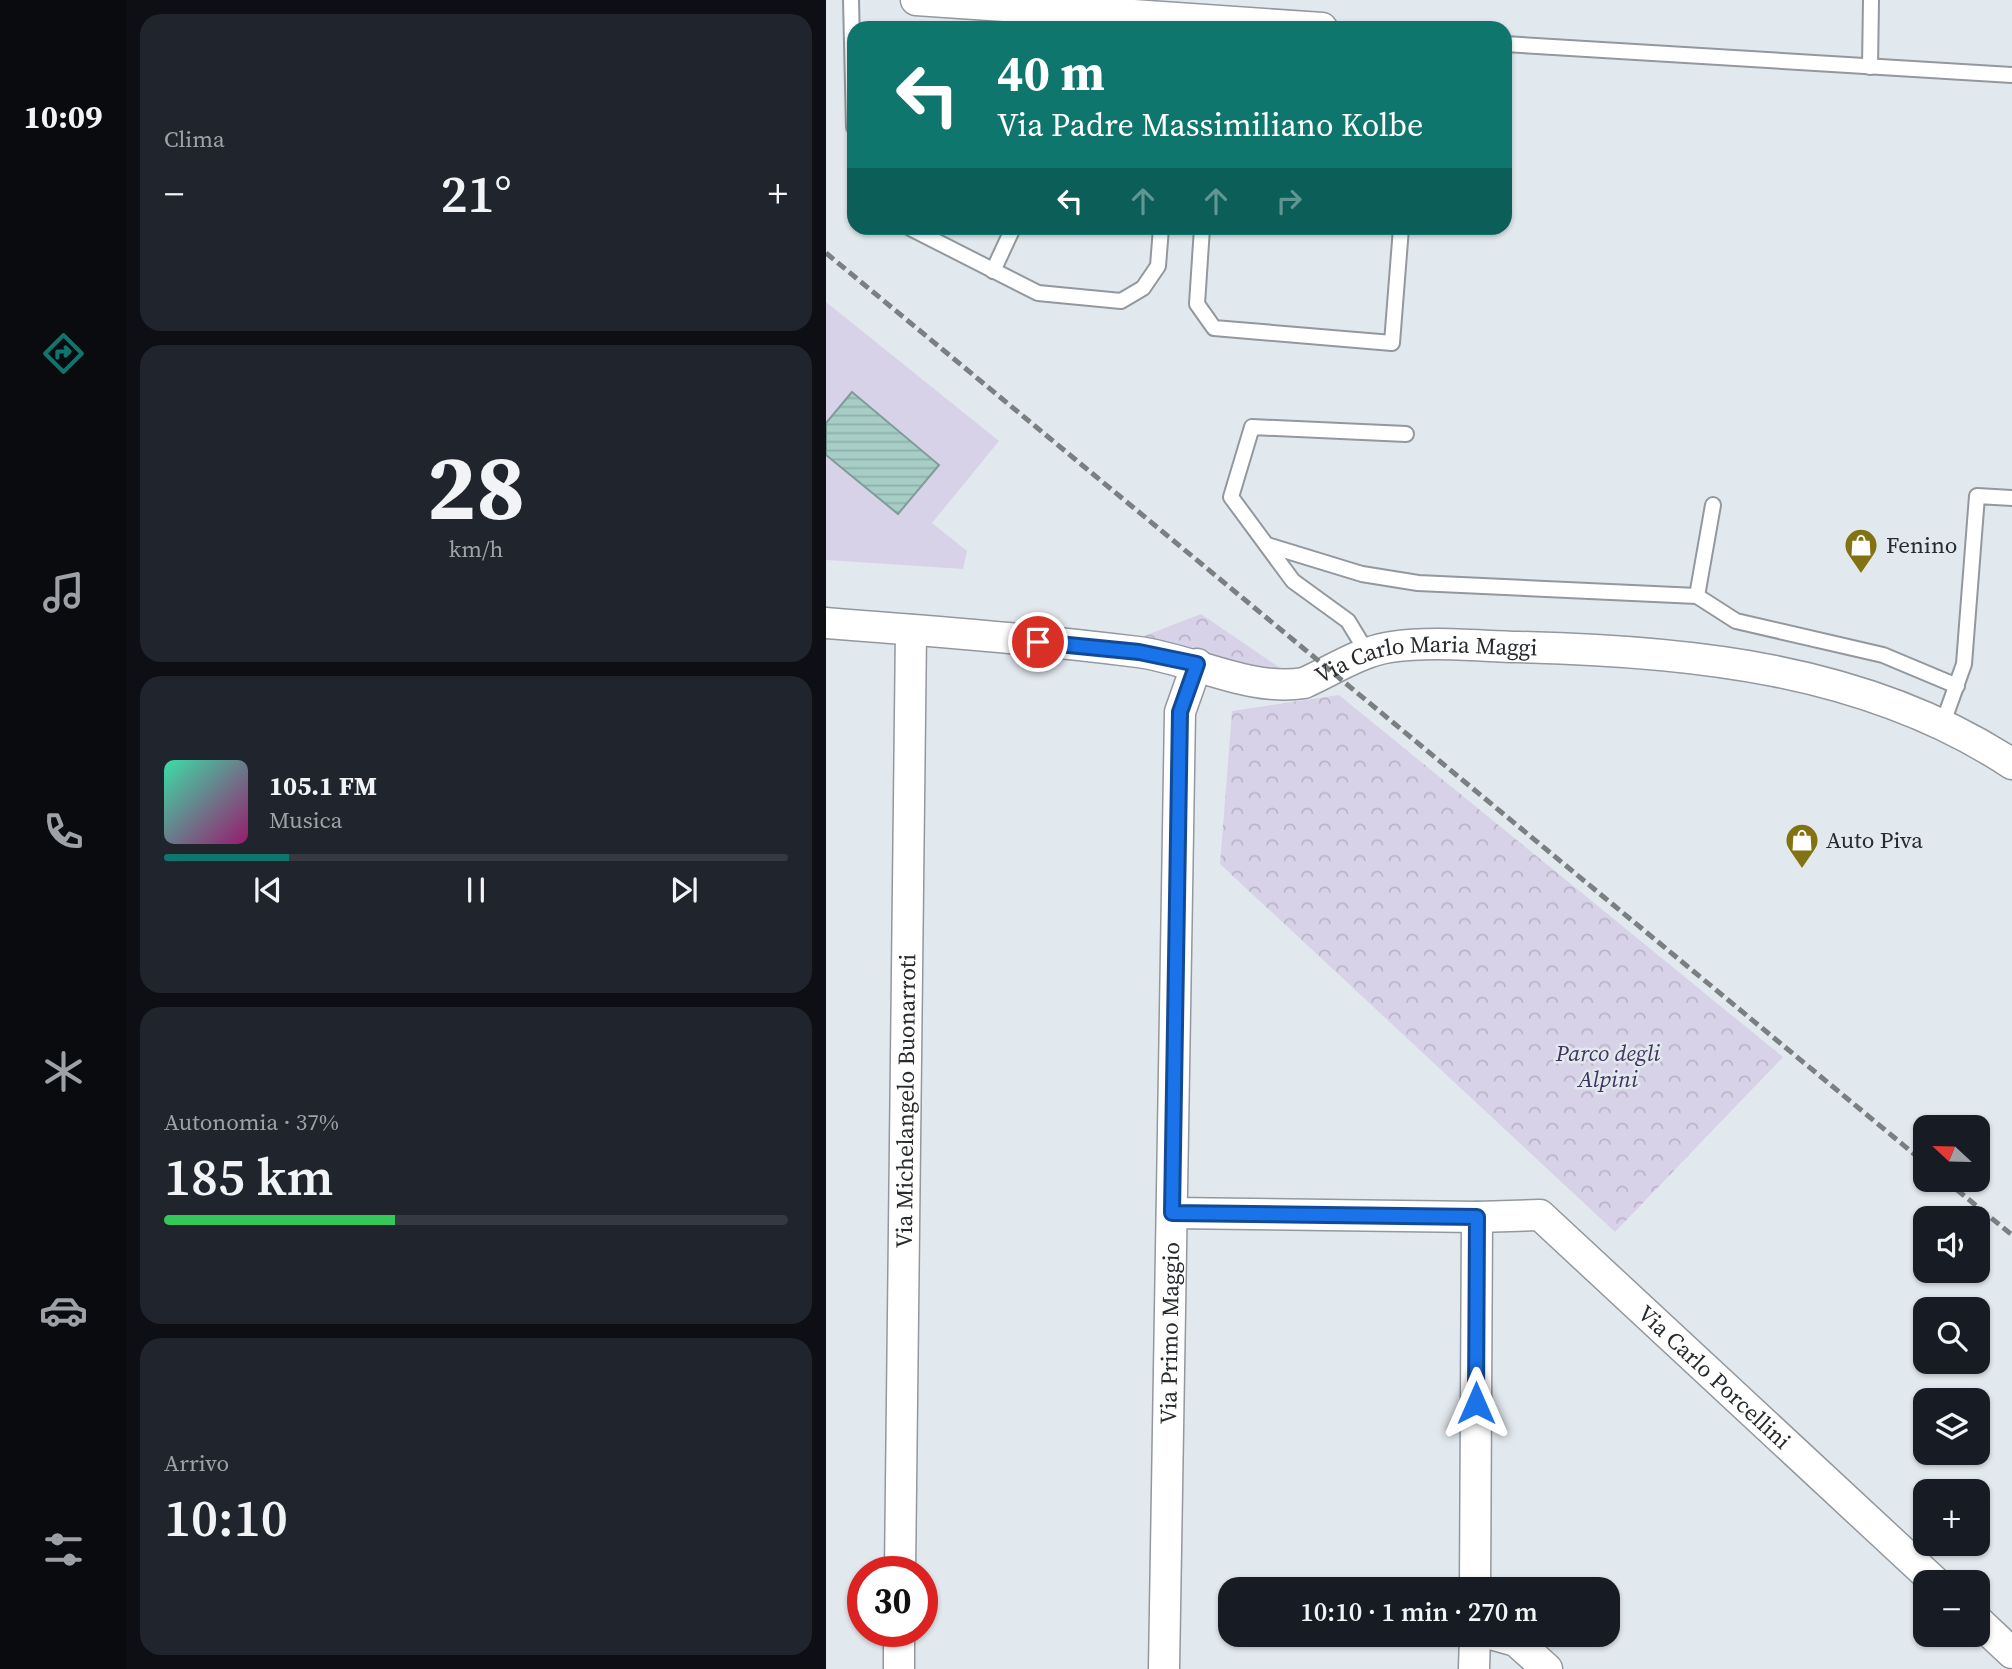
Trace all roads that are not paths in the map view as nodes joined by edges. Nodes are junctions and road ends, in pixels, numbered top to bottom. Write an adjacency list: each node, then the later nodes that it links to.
1 (851, 0): 5 (lane)
2 (916, 0): 4 (street)
3 (1871, 0): 8 (lane)
4 (1251, 17): 6 (street)
5 (852, 21)
6 (1277, 21)
7 (1512, 44): 8 (lane)
8 (1870, 67): 9 (lane)
9 (2012, 75)
10 (924, 235): 15 (lane)
11 (1010, 235): 15 (lane)
12 (1160, 235): 15 (lane)
13 (1202, 235): 14 (lane)
14 (1400, 235)
15 (993, 271)
16 (1406, 434): 19 (lane)
17 (2012, 498): 25 (lane)
18 (1713, 505): 20 (lane)
19 (1267, 545): 20 (lane); 23 (lane)
20 (1698, 596): 25 (lane)
21 (826, 623): 22 (street, Via Carlo Maria Maggi)
22 (912, 630): 24 (street, Via Carlo Maria Maggi); 30 (street, Via Michelangelo Buonarroti)
23 (1368, 654): 24 (street, Via Carlo Maria Maggi); 26 (street, Via Carlo Maria Maggi)
24 (1197, 664): 28 (street, Via Primo Maggio)
25 (1957, 686): 26 (lane)
26 (1943, 723): 27 (street, Via Carlo Maria Maggi)
27 (2012, 764)
28 (1172, 1213): 29 (street, Via Carlo Porcellini); 39 (street, Via Primo Maggio)
29 (1477, 1217): 31 (street, Via Carlo Porcellini); 32 (street)
30 (900, 1556)
31 (1922, 1570)
32 (1475, 1577)
33 (1990, 1632): 37 (street)
34 (899, 1647): 38 (street)
35 (1475, 1647): 40 (street)
36 (1522, 1647): 41 (street)
37 (2012, 1653)
38 (898, 1669)
39 (1164, 1669)
40 (1474, 1669)
41 (1547, 1669)

